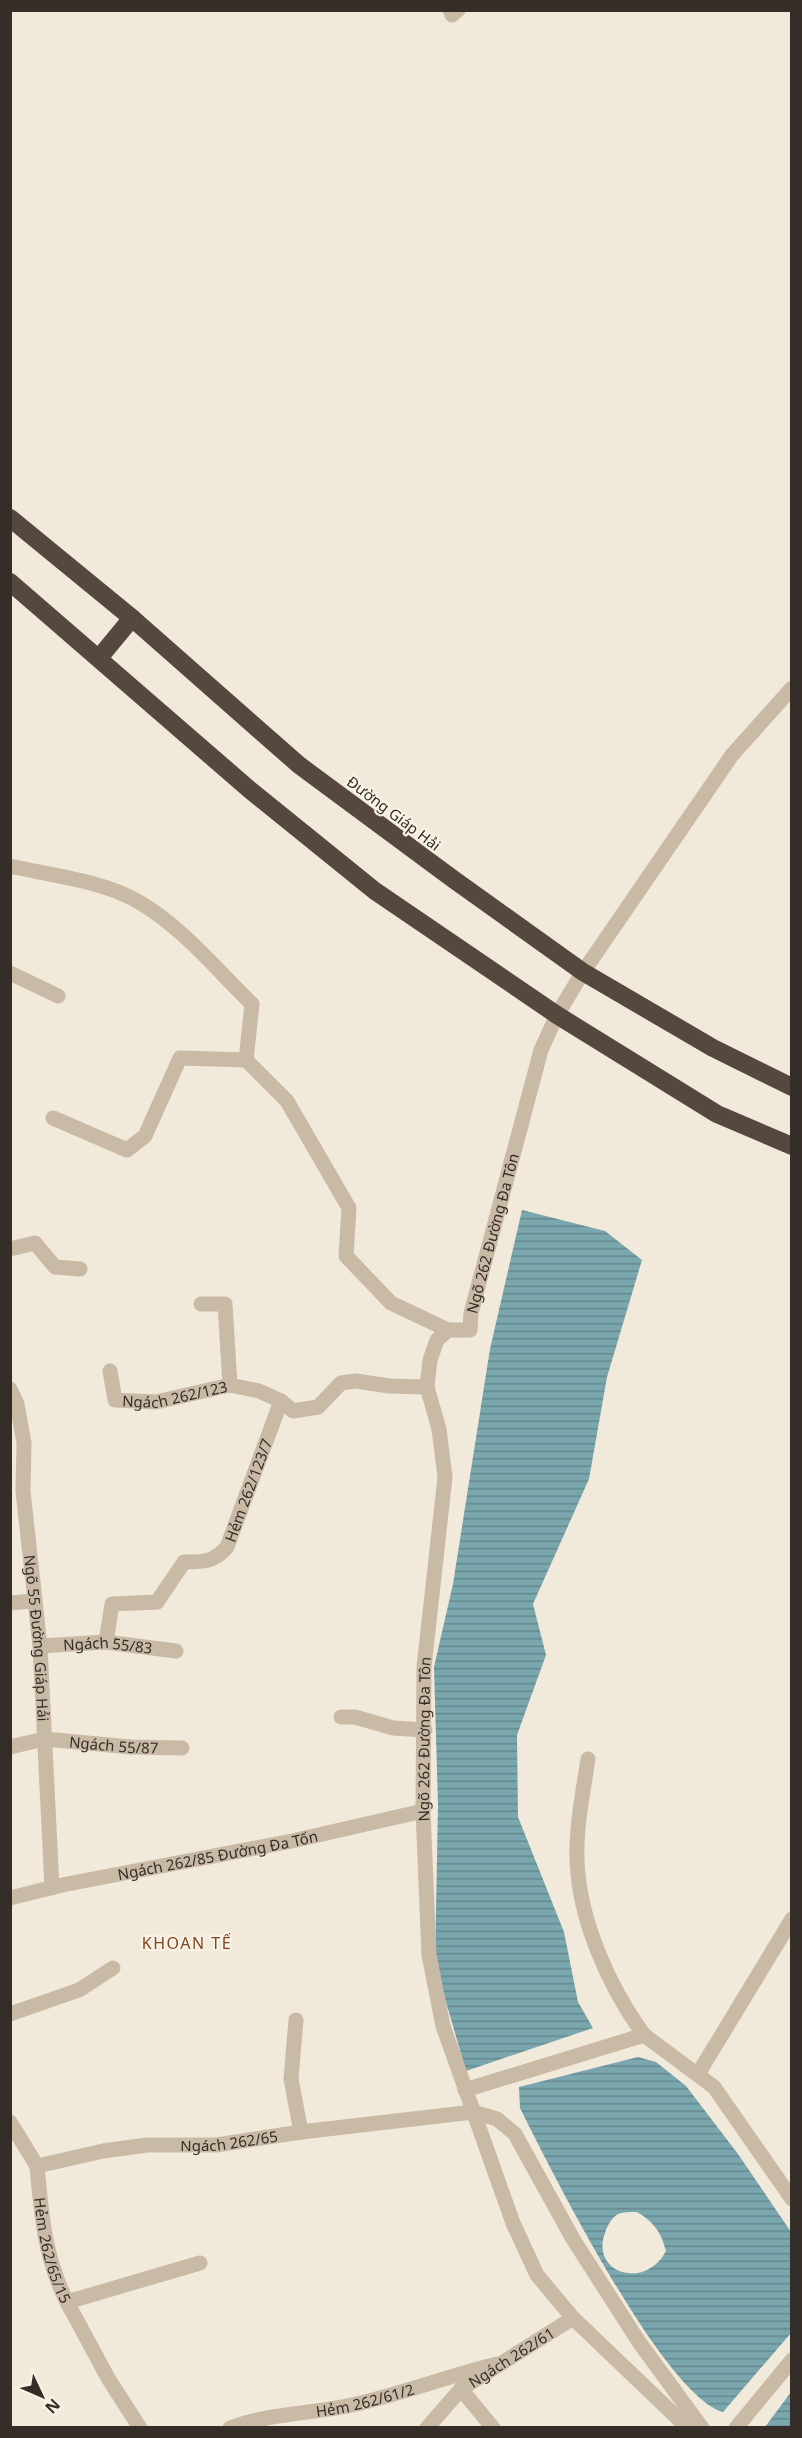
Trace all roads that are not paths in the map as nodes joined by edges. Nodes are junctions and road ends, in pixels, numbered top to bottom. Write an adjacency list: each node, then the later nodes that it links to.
1 (450, 10): 2 (street)
2 (459, 10)
3 (10, 518): 5 (highway, Đường Giáp Hải)
4 (10, 582): 6 (highway)
5 (132, 618): 6 (highway); 9 (highway, Đường Giáp Hải)
6 (99, 658): 12 (highway)
7 (792, 688): 9 (street)
8 (10, 866): 13 (street)
9 (583, 972): 12 (street); 14 (highway, Đường Giáp Hải)
10 (10, 973): 11 (street)
11 (58, 996)
12 (556, 1015): 16 (highway); 20 (street, Ngõ 262 Đường Đa Tôn)
13 (246, 1060): 15 (street); 20 (street)
14 (792, 1087)
15 (53, 1118)
16 (792, 1146)
17 (10, 1249): 18 (street)
18 (80, 1269)
19 (201, 1304): 22 (street)
20 (448, 1330): 23 (street, Ngõ 262 Đường Đa Tôn)
21 (110, 1371): 22 (street, Ngách 262/123)
22 (230, 1385): 25 (street, Ngách 262/123)
23 (427, 1387): 25 (street, Ngách 262/123); 33 (street, Ngõ 262 Đường Đa Tôn)
24 (10, 1389): 26 (street, Ngõ 55 Đường Giáp Hải)
25 (281, 1401): 29 (street, Hẻm 262/123/7)
26 (17, 1444): 27 (street, Ngõ 55 Đường Giáp Hải)
27 (34, 1601): 28 (street); 30 (street, Ngõ 55 Đường Giáp Hải)
28 (10, 1604)
29 (105, 1641): 30 (street, Ngách 55/83); 31 (street, Ngách 55/83)
30 (40, 1646): 34 (street, Ngõ 55 Đường Giáp Hải)
31 (176, 1651)
32 (341, 1717): 33 (street)
33 (425, 1730): 38 (street, Ngõ 262 Đường Đa Tôn)
34 (44, 1739): 35 (street, Ngách 55/87); 36 (street, Ngách 55/87); 39 (street, Ngõ 55 Đường Giáp Hải)
35 (10, 1747)
36 (182, 1748)
37 (588, 1758): 45 (street)
38 (423, 1811): 39 (street, Ngách 262/85 Đường Đa Tốn); 47 (street, Ngõ 262 Đường Đa Tôn)
39 (52, 1888): 40 (street, Ngách 262/85 Đường Đa Tốn)
40 (10, 1898)
41 (792, 1919): 46 (street)
42 (113, 1968): 43 (street)
43 (10, 2014)
44 (296, 2020): 50 (street)
45 (644, 2035): 46 (street); 47 (street)
46 (698, 2074): 52 (street)
47 (465, 2090): 48 (street, Ngõ 262 Đường Đa Tôn)
48 (473, 2112): 50 (street, Ngách 262/65); 55 (street, Ngõ 262 Đường Đa Tôn); 64 (street)
49 (10, 2122): 51 (street)
50 (301, 2132): 51 (street, Ngách 262/65)
51 (37, 2166): 54 (street, Hẻm 262/65/15)
52 (792, 2199)
53 (200, 2263): 54 (street, Hẻm 262/65/15)
54 (67, 2302): 59 (street)
55 (573, 2318): 57 (street, Ngách 262/61); 63 (street, Ngõ 262 Đường Đa Tôn)
56 (792, 2360): 65 (street)
57 (497, 2364): 58 (street, Ngách 262/61); 60 (street, Hẻm 262/61/2)
58 (461, 2389): 61 (street); 62 (street, Ngách 262/61)
59 (140, 2427)
60 (230, 2427)
61 (427, 2427)
62 (493, 2427)
63 (688, 2427)
64 (702, 2427)
65 (736, 2427)

